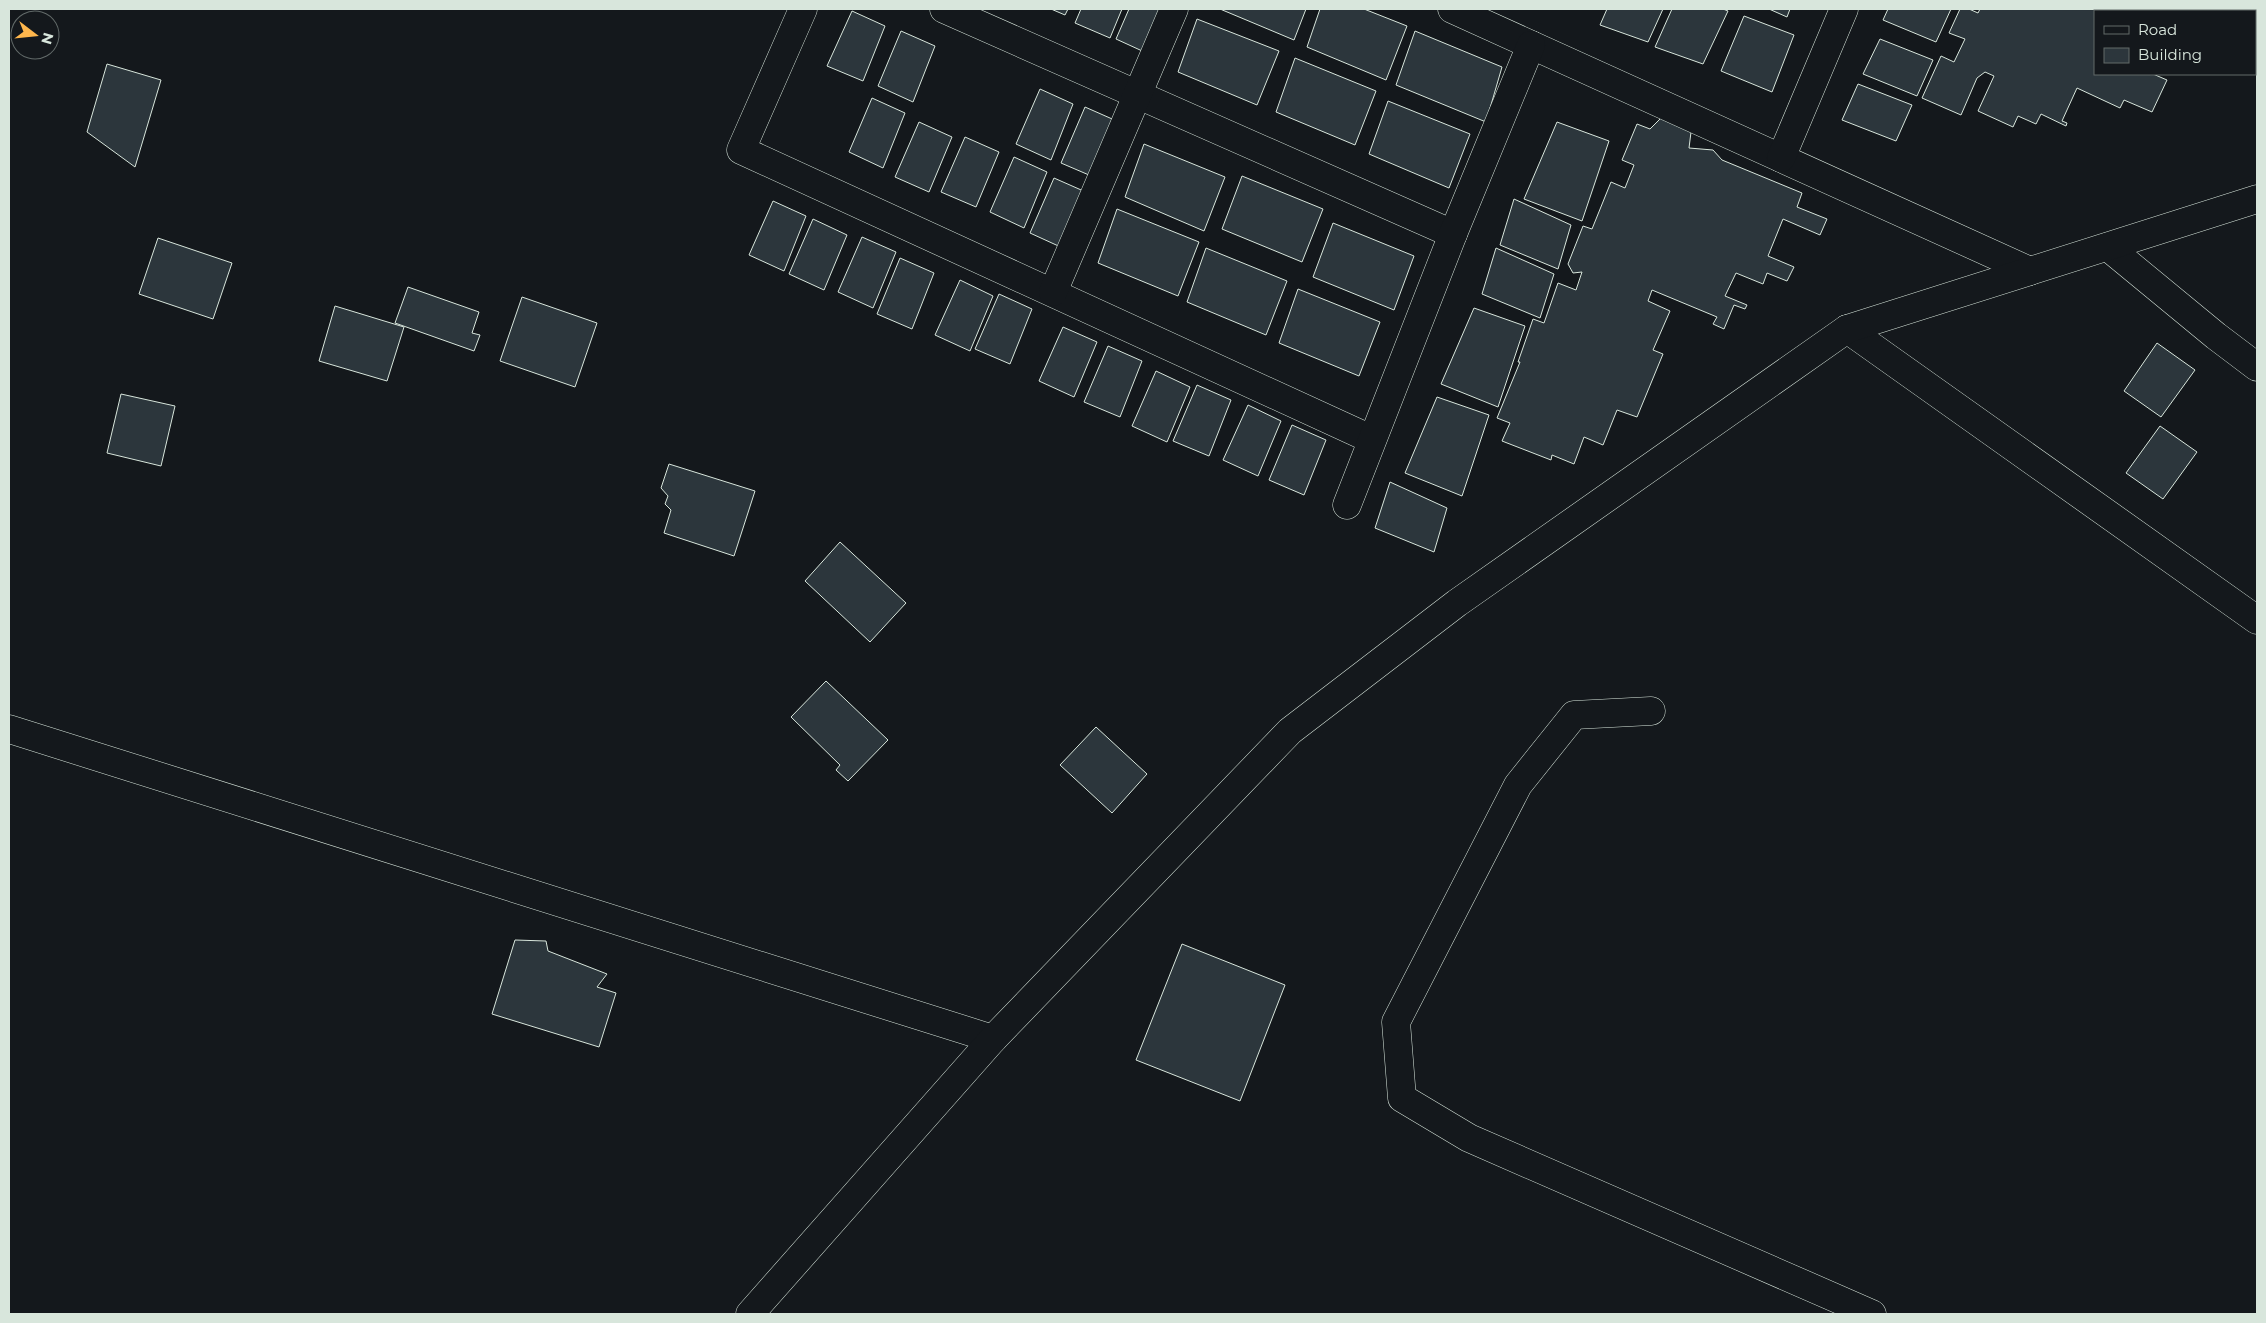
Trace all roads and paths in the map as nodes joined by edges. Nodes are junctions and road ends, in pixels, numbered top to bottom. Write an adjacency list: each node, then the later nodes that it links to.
1 (804, 9): 13 (street)
2 (944, 9): 7 (street)
3 (1174, 9): 7 (street)
4 (1452, 9): 6 (street)
5 (1844, 9): 8 (street)
6 (1531, 45): 8 (street); 10 (street)
7 (1138, 94): 10 (street); 13 (street)
8 (1781, 158): 12 (street)
9 (2257, 199): 11 (street)
10 (1453, 234): 16 (street)
11 (2108, 247): 12 (street); 15 (street)
12 (2030, 271): 14 (street)
13 (1053, 292): 16 (street)
14 (1847, 329): 18 (street); 21 (street)
15 (2257, 367)
16 (1371, 439): 17 (street)
17 (1347, 504)
18 (2257, 620)
19 (1651, 711): 23 (street)
20 (9, 729): 21 (street)
21 (993, 1039): 22 (street)
22 (750, 1314)
23 (1872, 1314)

